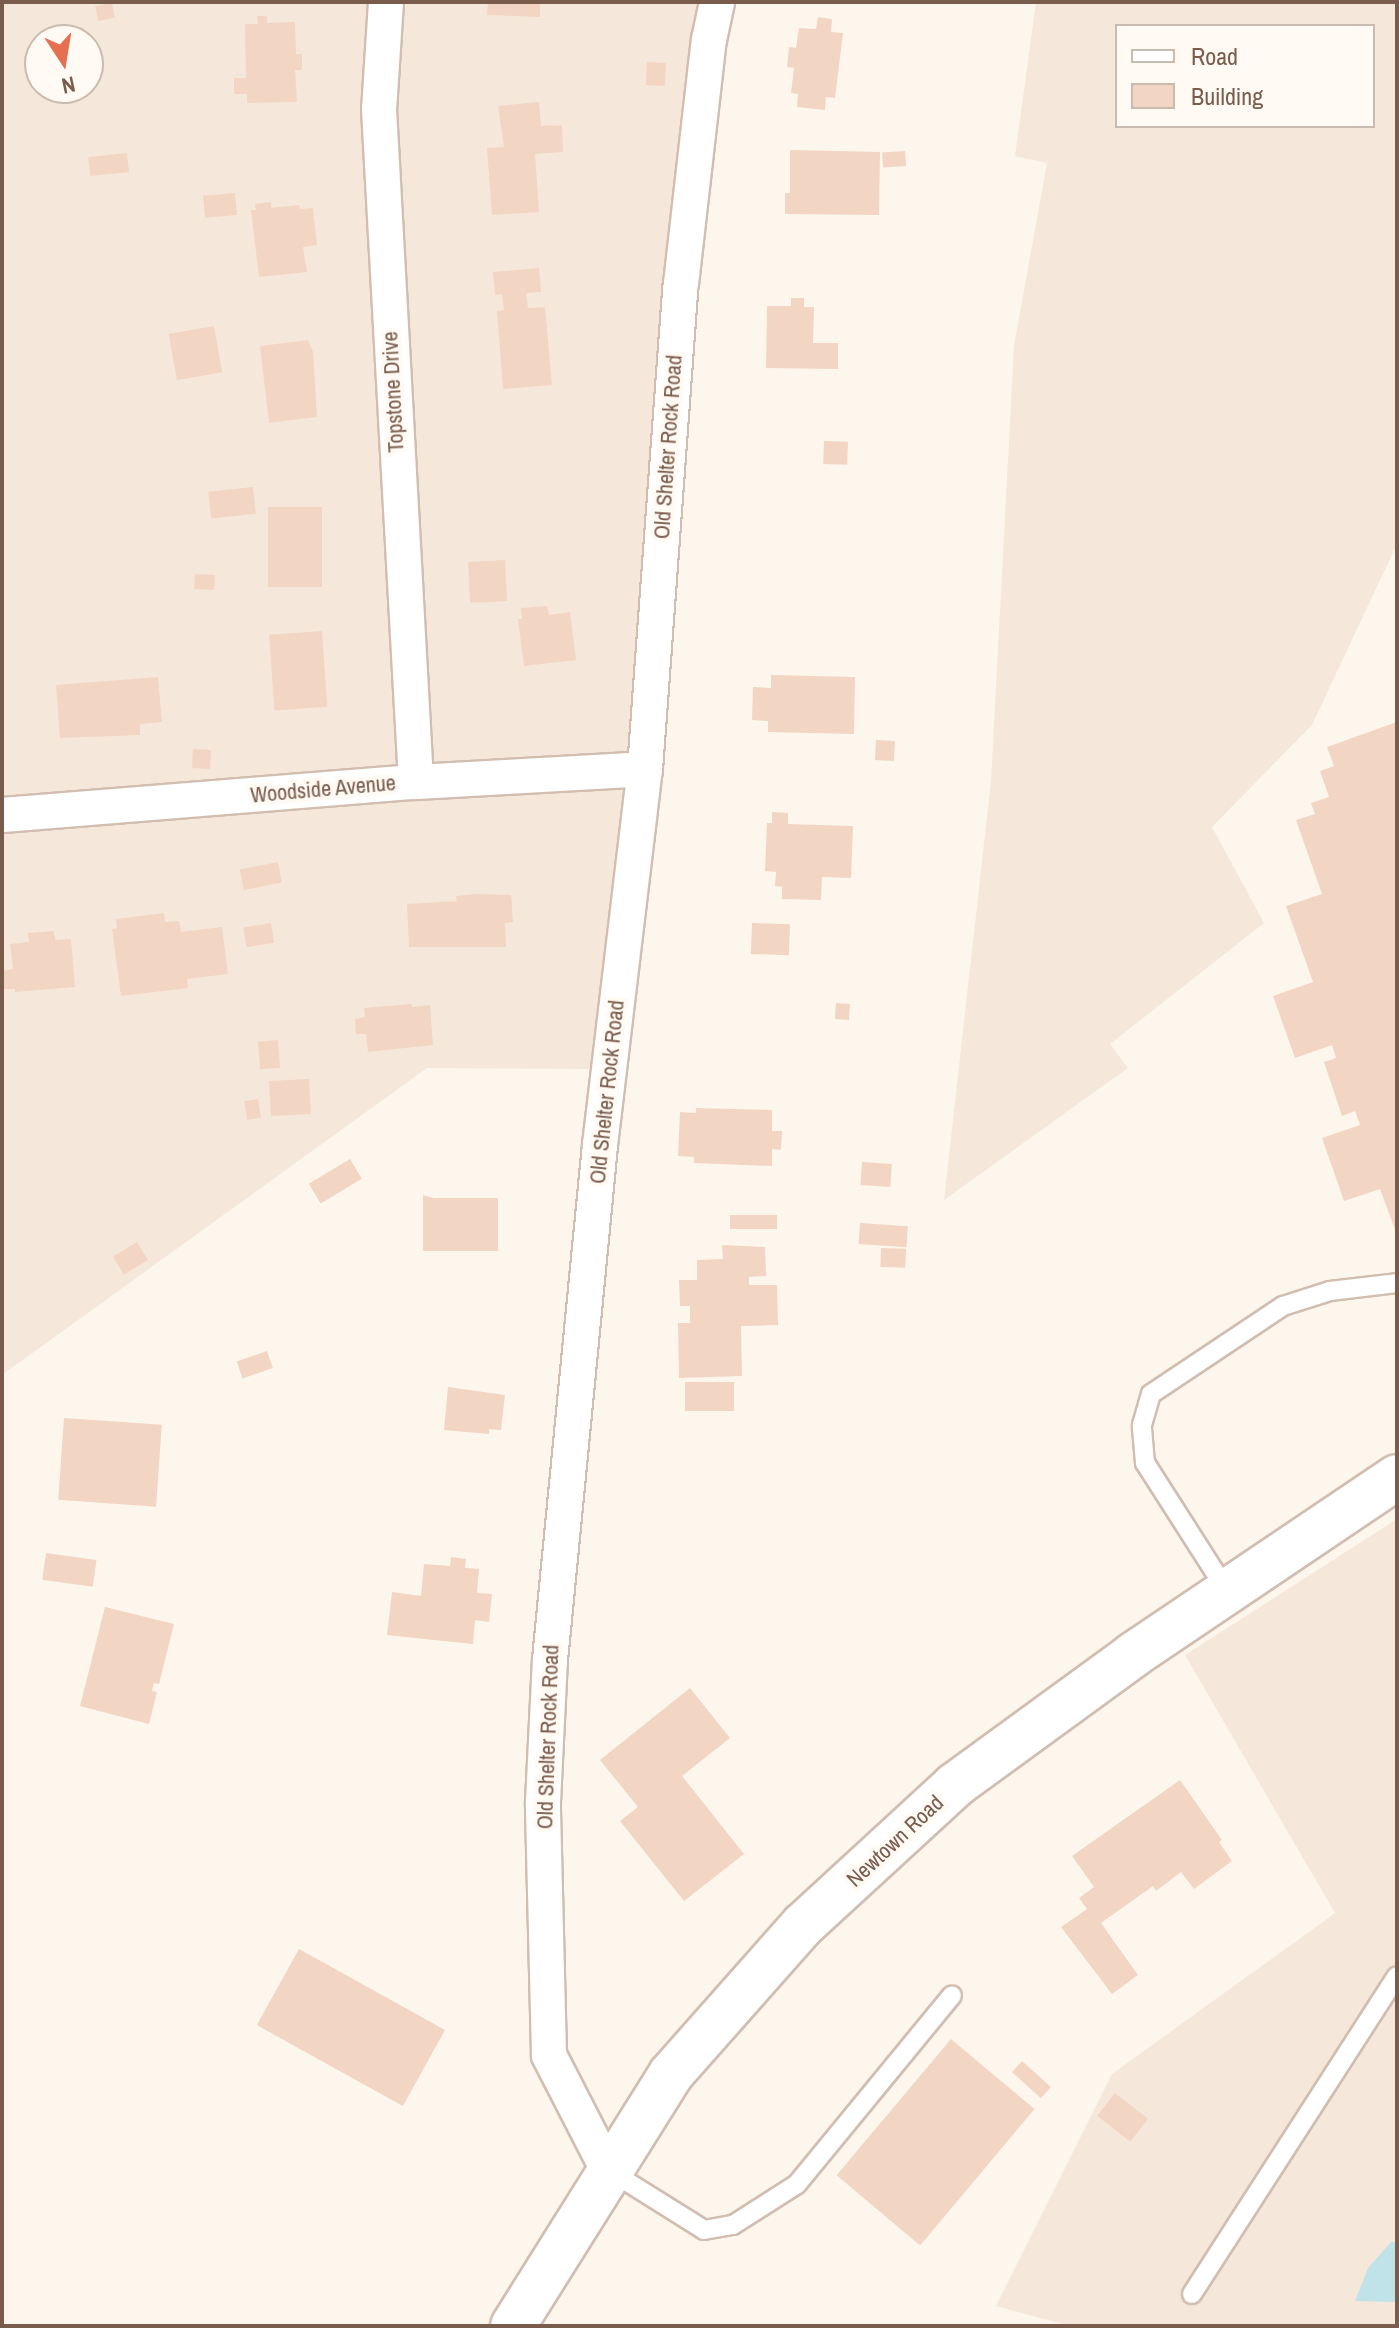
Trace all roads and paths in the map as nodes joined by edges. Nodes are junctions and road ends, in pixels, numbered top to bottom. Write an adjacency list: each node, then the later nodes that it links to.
1 (386, 2): 4 (street, Topstone Drive)
2 (717, 2): 3 (street, Old Shelter Rock Road)
3 (645, 769): 4 (street, Woodside Avenue); 11 (street, Old Shelter Rock Road)
4 (416, 782): 5 (street, Woodside Avenue)
5 (2, 815)
6 (1397, 1283): 8 (lane)
7 (1397, 1477): 8 (main road, Newtown Road)
8 (1227, 1591): 11 (main road, Newtown Road)
9 (1397, 1976): 12 (lane)
10 (952, 1995): 11 (lane)
11 (608, 2170): 13 (main road, Newtown Road)
12 (1192, 2294)
13 (513, 2326)

